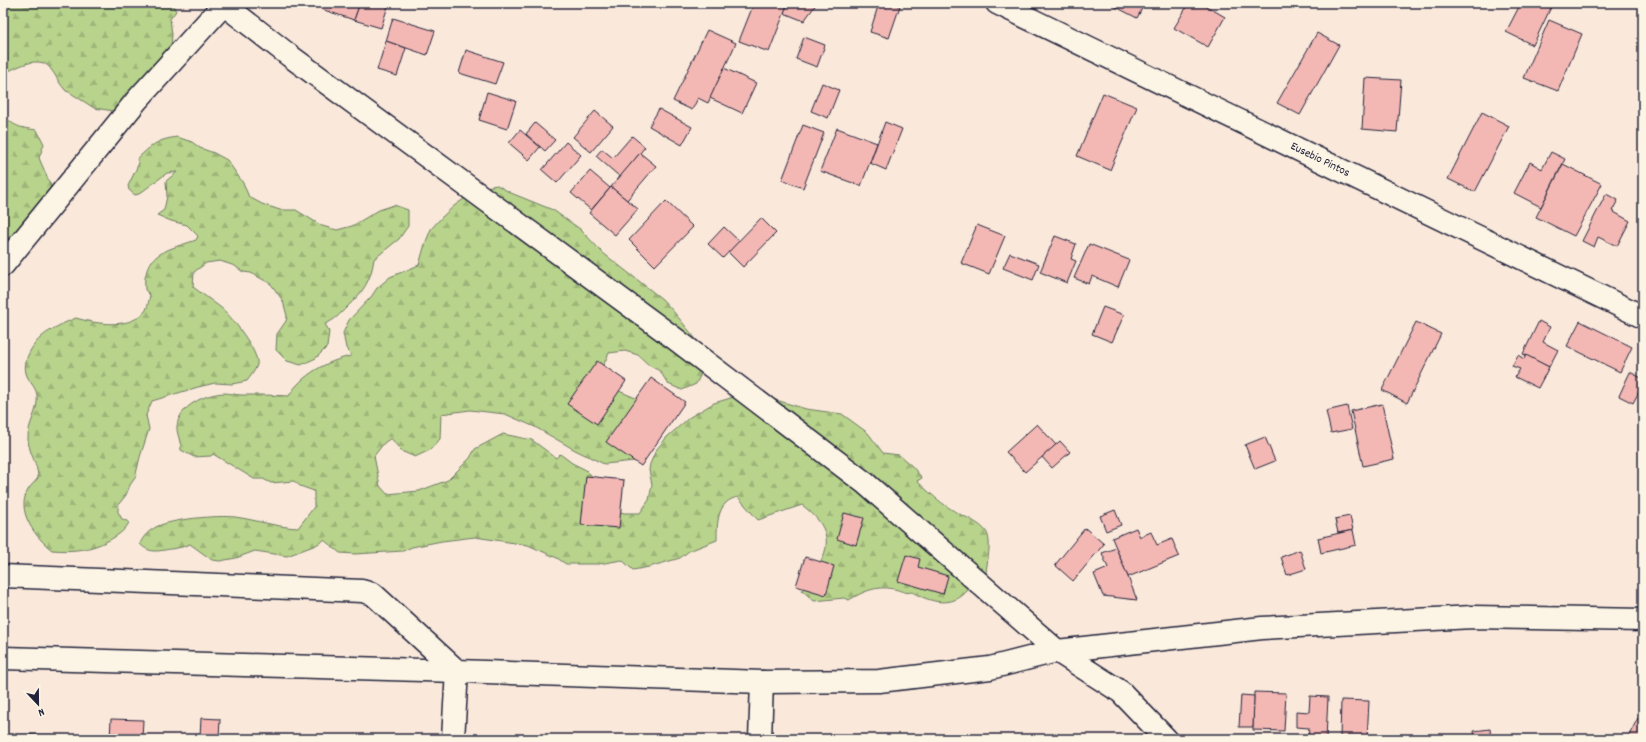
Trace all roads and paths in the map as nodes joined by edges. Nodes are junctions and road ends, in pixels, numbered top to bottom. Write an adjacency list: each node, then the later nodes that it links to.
1 (997, 3): 4 (street, Eusebio Pintos)
2 (223, 4): 3 (street); 7 (street)
3 (3, 266)
4 (1643, 316)
5 (3, 576): 9 (street)
6 (1643, 620): 7 (street)
7 (1057, 651): 10 (street); 13 (street)
8 (3, 658): 9 (street)
9 (457, 671): 10 (street); 11 (street)
10 (762, 682): 12 (street)
11 (453, 739)
12 (760, 739)
13 (1166, 739)

